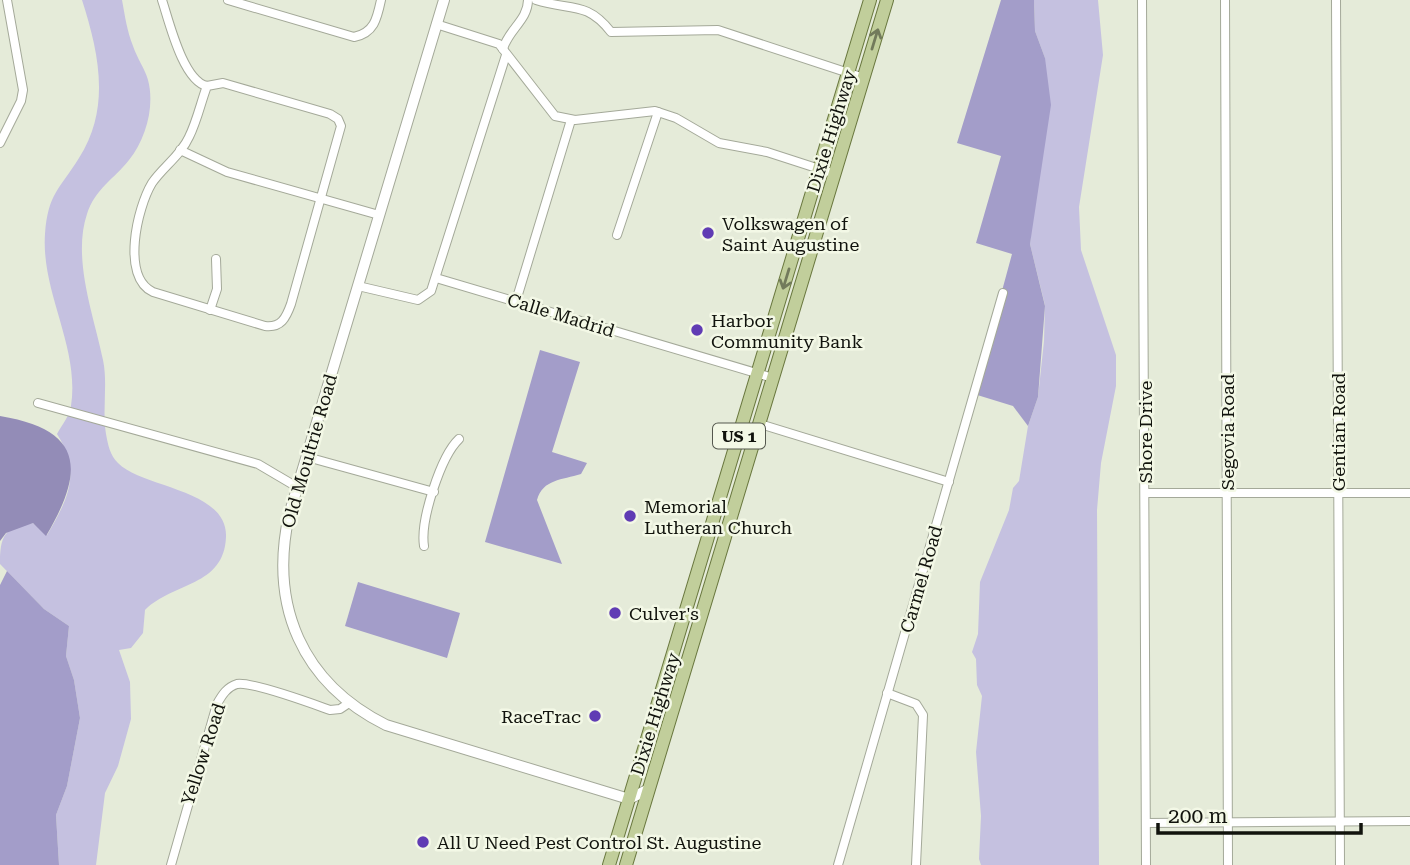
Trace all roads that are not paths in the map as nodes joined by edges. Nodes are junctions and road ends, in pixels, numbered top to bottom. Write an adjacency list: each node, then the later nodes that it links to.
1 (7, 0): 20 (street)
2 (162, 0): 17 (street)
3 (228, 0): 4 (street)
4 (382, 0)
5 (444, 0): 13 (main road, Old Moultrie Road)
6 (528, 0): 14 (street)
7 (536, 0): 15 (street)
8 (870, 0): 15 (main road, Dixie Highway / US 1)
9 (887, 0): 16 (main road, US 1, one-way to 9)
10 (1142, 0): 42 (street, Shore Drive)
11 (1225, 0): 43 (street, Segovia Road)
12 (1336, 0): 44 (street, Gentian Road)
13 (436, 24): 14 (street); 25 (main road, Old Moultrie Road)
14 (505, 52): 19 (street); 28 (street)
15 (848, 73): 16 (street); 22 (main road, Dixie Highway / US 1)
16 (863, 78): 23 (main road, US 1)
17 (207, 86): 21 (street); 24 (street)
18 (658, 112): 19 (street); 22 (street); 26 (street)
19 (571, 120): 31 (street)
20 (0, 142)
21 (180, 150): 24 (street); 32 (street)
22 (819, 169): 23 (street); 33 (main road, Dixie Highway / US 1, one-way to 33)
23 (835, 174): 34 (main road, US 1)
24 (321, 200): 25 (street); 32 (street)
25 (379, 215): 29 (main road, Old Moultrie Road)
26 (617, 235)
27 (216, 259): 32 (street)
28 (436, 278): 29 (street); 31 (street, Calle Madrid)
29 (358, 286): 38 (main road, Old Moultrie Road)
30 (1003, 293): 39 (street, Carmel Road)
31 (516, 301): 33 (street, Calle Madrid)
32 (210, 310)
33 (758, 374): 34 (street, Calle Madrid); 48 (main road, Dixie Highway / US 1)
34 (774, 378): 36 (main road, US 1)
35 (38, 403): 40 (street)
36 (760, 424): 39 (street); 47 (main road, US 1)
37 (459, 439): 41 (street)
38 (307, 457): 40 (main road, Old Moultrie Road); 41 (street)
39 (949, 482): 49 (street, Carmel Road)
40 (297, 487): 50 (main road, Old Moultrie Road)
41 (435, 492): 46 (street)
42 (1145, 493): 43 (street); 56 (street, Shore Drive)
43 (1227, 493): 44 (street); 55 (street, Segovia Road)
44 (1338, 493): 45 (street); 53 (street, Gentian Road)
45 (1410, 493)
46 (424, 545)
47 (713, 577): 48 (street); 51 (main road, US 1)
48 (694, 584): 52 (main road, Dixie Highway / US 1)
49 (887, 693): 60 (street, Carmel Road); 61 (street)
50 (349, 703): 52 (main road, Old Moultrie Road); 57 (street, Yellow Road)
51 (649, 789): 52 (main road); 59 (main road, US 1)
52 (629, 799): 58 (main road, Dixie Highway / US 1)
53 (1339, 821): 54 (street); 55 (street); 64 (street, Gentian Road)
54 (1410, 821)
55 (1228, 822): 56 (street); 63 (street, Segovia Road)
56 (1146, 823): 62 (street, Shore Drive)
57 (171, 865)
58 (609, 865)
59 (626, 865)
60 (838, 865)
61 (916, 865)
62 (1146, 865)
63 (1228, 865)
64 (1340, 865)

